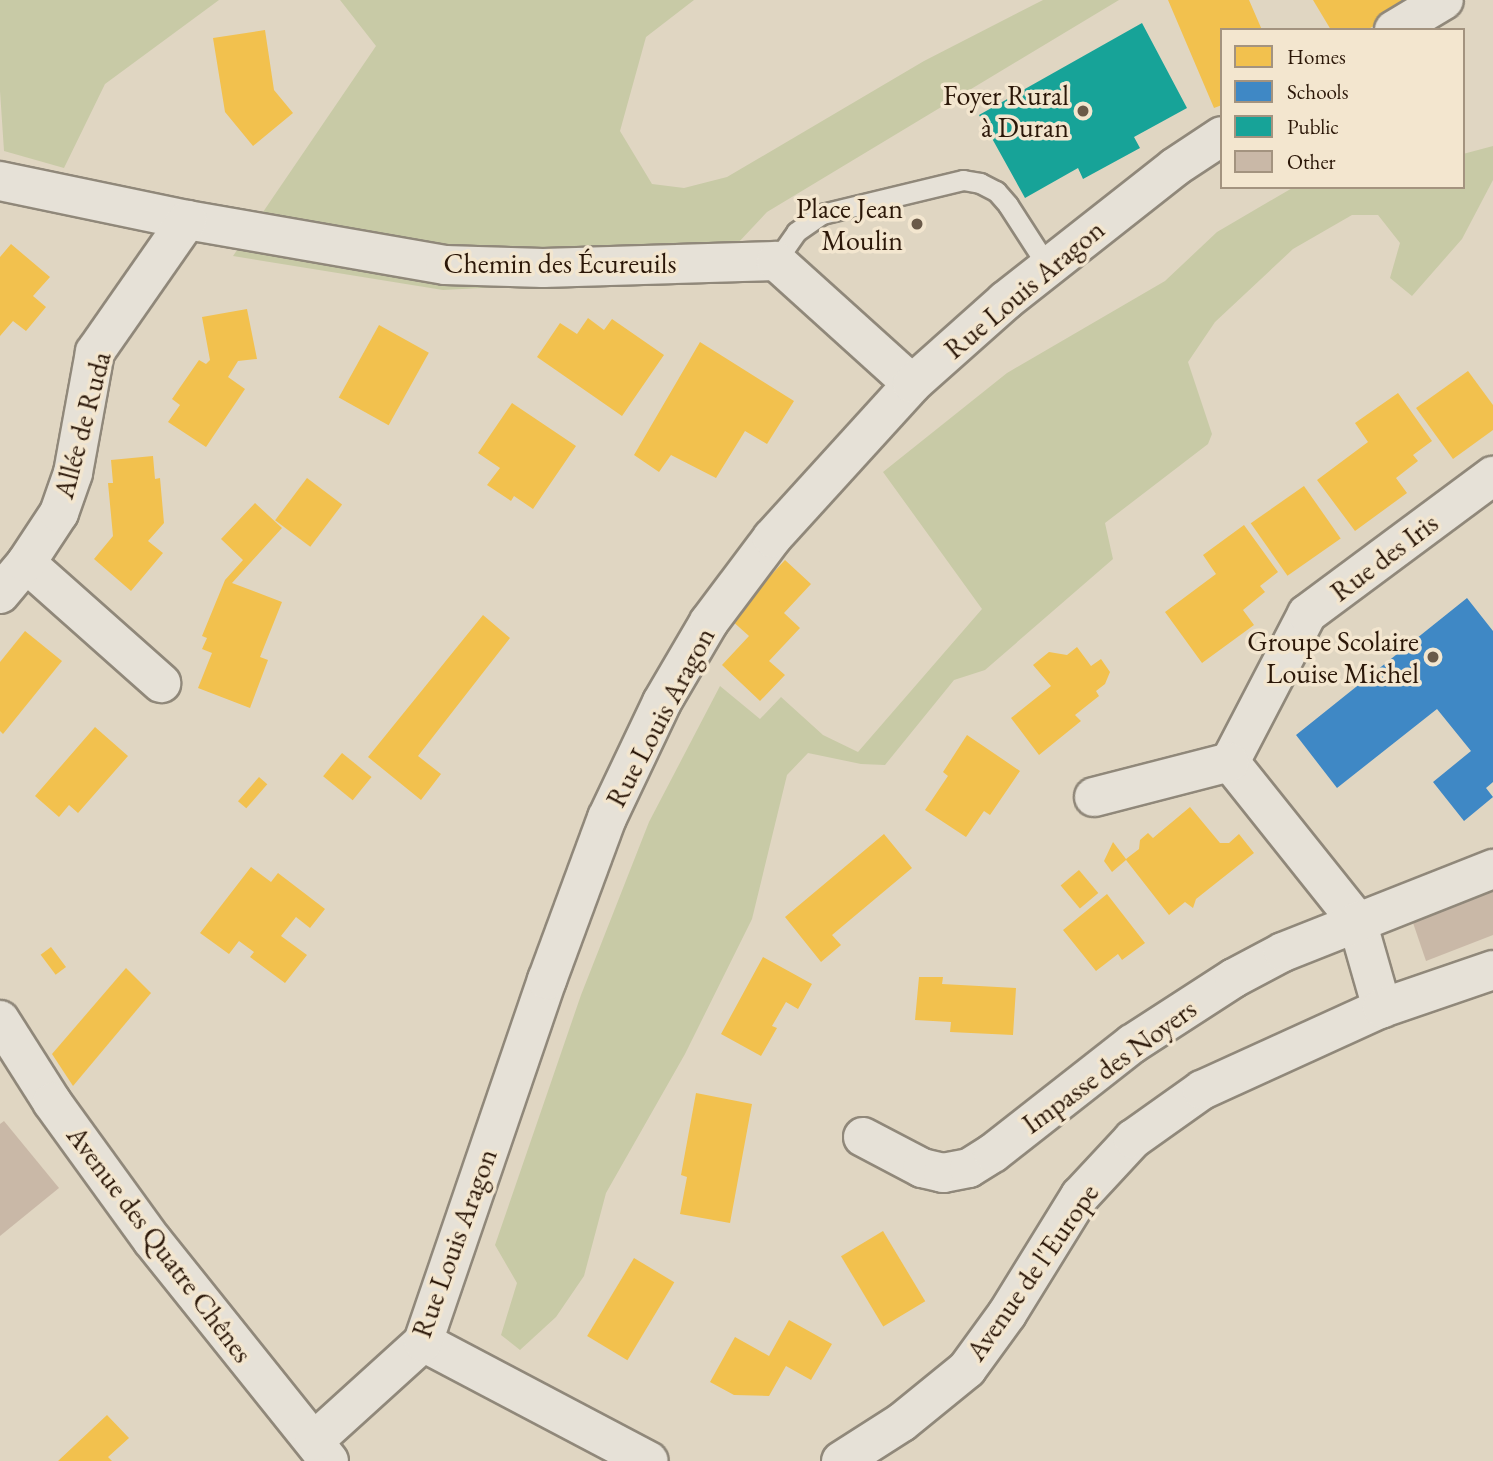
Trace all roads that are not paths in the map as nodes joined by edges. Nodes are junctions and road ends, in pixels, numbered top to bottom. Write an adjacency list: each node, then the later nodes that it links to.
1 (1444, 0): 2 (street)
2 (1397, 28)
3 (1220, 137): 7 (street, Rue Louis Aragon)
4 (0, 181): 5 (street, Chemin des Écureuils)
5 (187, 220): 6 (street, Chemin des Écureuils); 10 (street, Allée de Ruda)
6 (776, 261): 7 (lane); 8 (street)
7 (1048, 267): 8 (street, Rue Louis Aragon)
8 (912, 384): 20 (street, Rue Louis Aragon)
9 (1493, 476): 12 (street, Rue des Iris)
10 (7, 583): 11 (street)
11 (161, 683)
12 (1230, 762): 13 (street); 15 (street)
13 (1094, 796)
14 (1493, 869): 15 (street, Impasse des Noyers)
15 (1357, 921): 17 (street); 19 (street, Impasse des Noyers)
16 (1493, 970): 17 (street, Avenue de l'Europe)
17 (1382, 1008): 23 (street, Avenue de l'Europe)
18 (0, 1020): 21 (street, Avenue des Quatre Chênes)
19 (863, 1137)
20 (423, 1342): 21 (street, Rue Louis Aragon); 22 (street)
21 (322, 1451)
22 (649, 1461)
23 (841, 1461)

